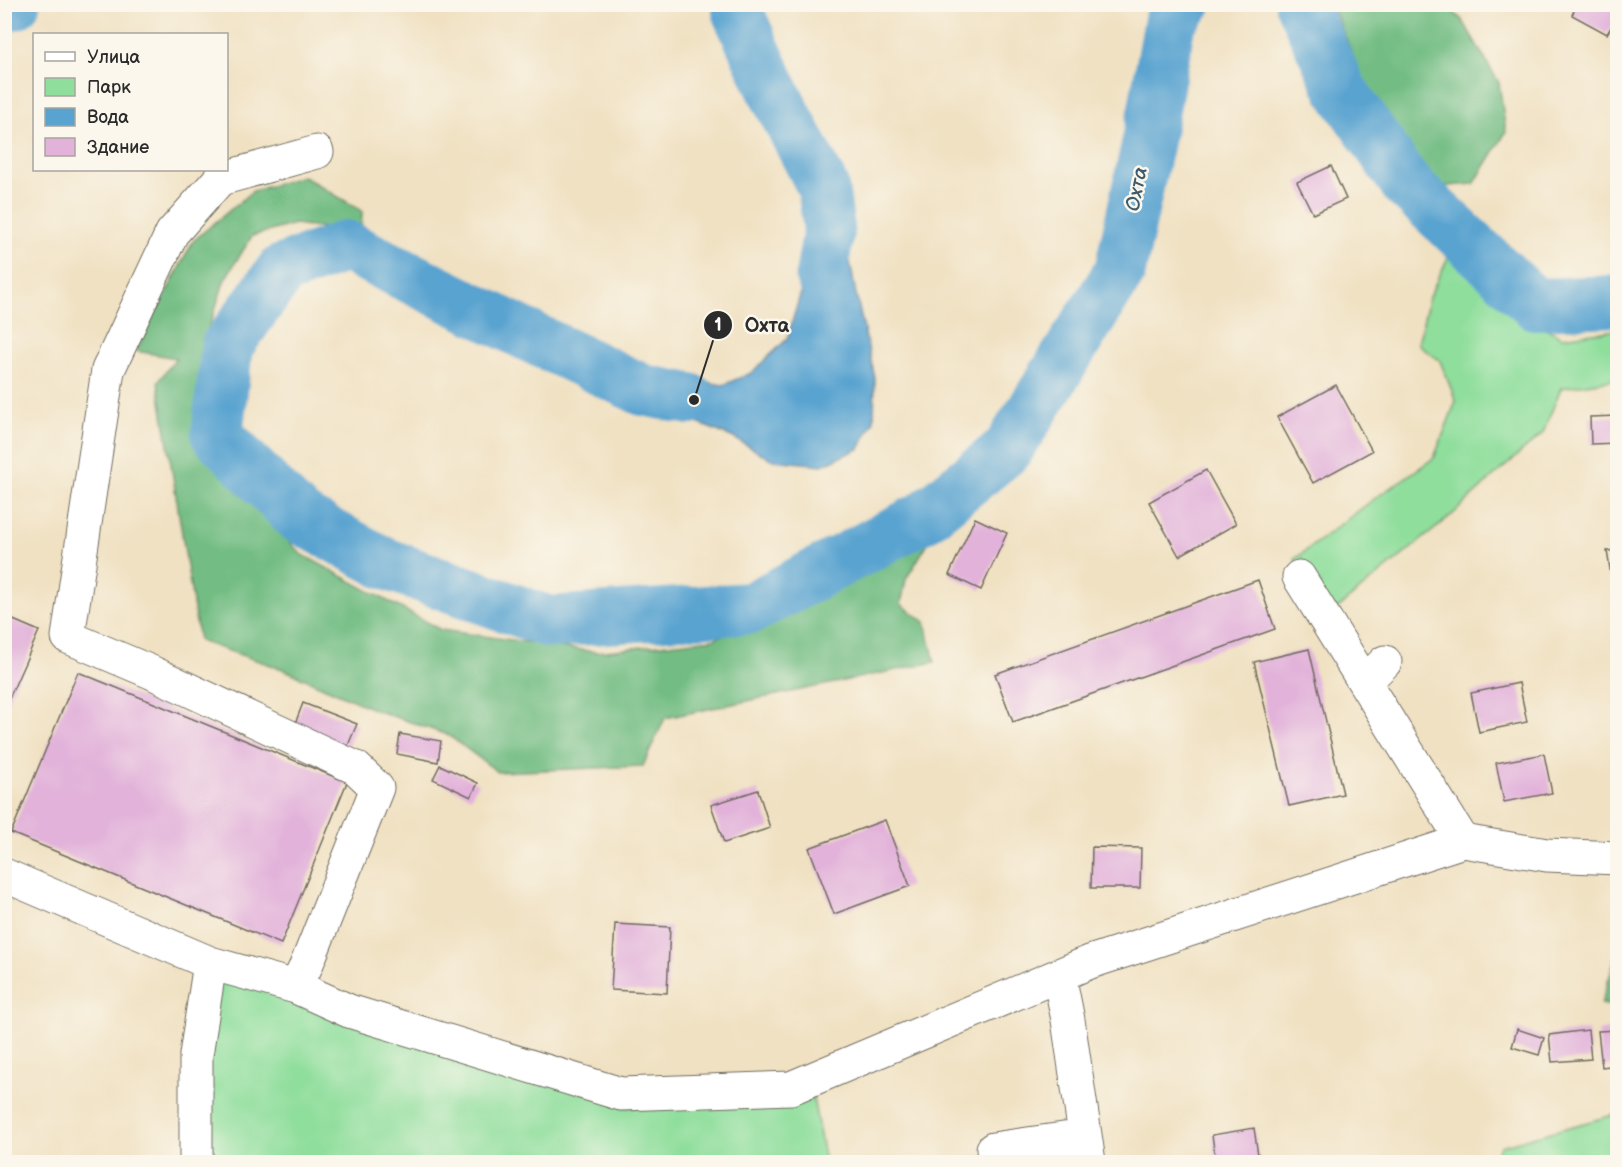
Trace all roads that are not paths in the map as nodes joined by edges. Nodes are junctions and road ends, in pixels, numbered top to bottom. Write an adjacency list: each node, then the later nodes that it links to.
1 (316, 152): 8 (street)
2 (1299, 577): 3 (street)
3 (1463, 841): 4 (street); 7 (street)
4 (1617, 858)
5 (4, 875): 6 (street)
6 (210, 963): 8 (street); 10 (street)
7 (1059, 975): 8 (street); 9 (street)
8 (296, 987)
9 (1087, 1149): 11 (street)
10 (196, 1162)
11 (995, 1162)

